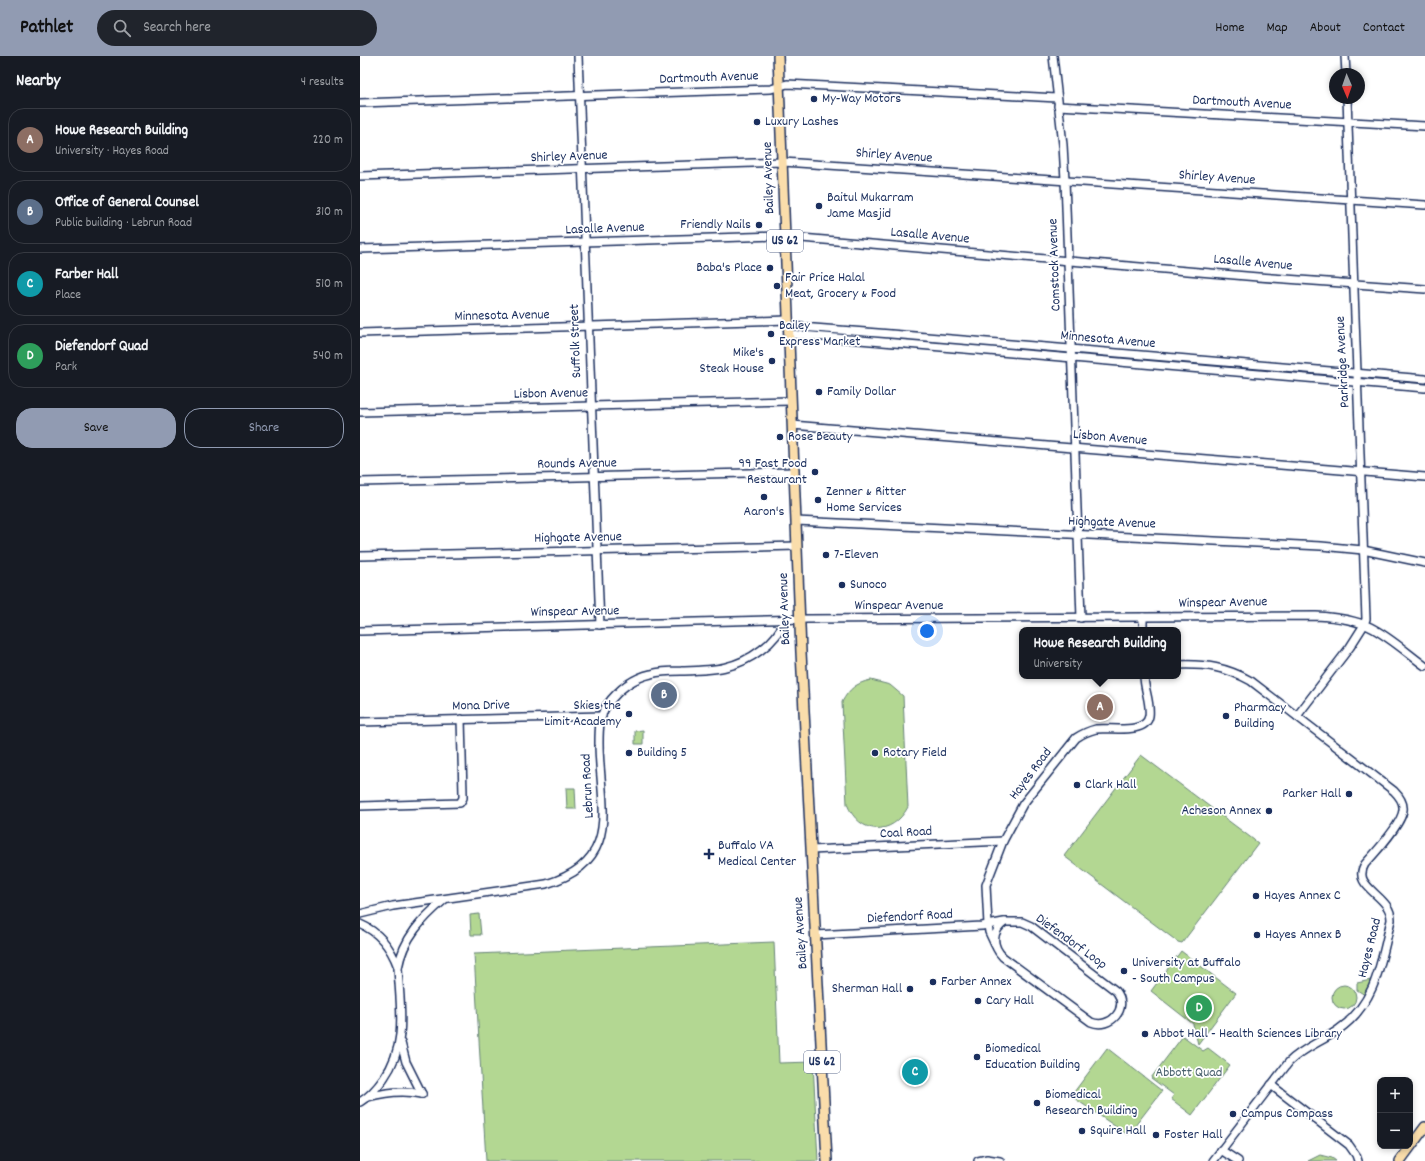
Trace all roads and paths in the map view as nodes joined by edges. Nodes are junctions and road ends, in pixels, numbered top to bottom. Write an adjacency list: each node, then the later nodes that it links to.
1 (578, 56): 7 (street, Suffolk Street)
2 (778, 56): 6 (main road, Bailey Avenue / US 62)
3 (1053, 56): 8 (street, Comstock Avenue)
4 (1345, 56): 5 (street)
5 (1346, 68)
6 (779, 87): 7 (street, Dartmouth Avenue); 8 (street, Dartmouth Avenue); 14 (main road, Bailey Avenue / US 62)
7 (580, 95): 9 (street, Dartmouth Avenue); 15 (street, Suffolk Street)
8 (1057, 98): 11 (street, Comstock Avenue)
9 (360, 103)
10 (1347, 104): 12 (street, Parkridge Avenue)
11 (1058, 106): 12 (street, Dartmouth Avenue); 17 (street, Comstock Avenue)
12 (1347, 121): 13 (street, Dartmouth Avenue); 18 (street, Parkridge Avenue)
13 (1425, 126)
14 (783, 162): 15 (street, Shirley Avenue); 17 (street, Shirley Avenue); 20 (main road, Bailey Avenue / US 62)
15 (583, 169): 16 (street, Shirley Avenue); 21 (street, Suffolk Street)
16 (360, 176)
17 (1065, 180): 18 (street, Shirley Avenue); 23 (street, Comstock Avenue)
18 (1350, 200): 19 (street, Shirley Avenue); 24 (street, Parkridge Avenue)
19 (1425, 205)
20 (785, 237): 21 (street, Lasalle Avenue); 23 (street, Lasalle Avenue); 27 (main road, Bailey Avenue / US 62)
21 (585, 242): 22 (street, Lasalle Avenue); 26 (street, Suffolk Street)
22 (360, 249)
23 (1068, 260): 24 (street, Lasalle Avenue); 31 (street, Comstock Avenue)
24 (1352, 283): 25 (street, Lasalle Avenue); 35 (street, Parkridge Avenue)
25 (1425, 289)
26 (588, 327): 27 (street, Minnesota Avenue); 28 (street, Minnesota Avenue); 40 (street, Suffolk Street)
27 (789, 327): 29 (street, Minnesota Avenue); 30 (street, Minnesota Avenue); 39 (main road, Bailey Avenue / US 62)
28 (360, 333)
29 (931, 338): 30 (street); 31 (street, Minnesota Avenue)
30 (930, 347): 32 (street, Minnesota Avenue)
31 (1072, 350): 32 (street, Comstock Avenue); 33 (street, Minnesota Avenue)
32 (1072, 358): 34 (street, Minnesota Avenue); 43 (street, Comstock Avenue)
33 (1214, 362): 34 (street); 35 (street, Minnesota Avenue)
34 (1213, 370): 37 (street, Minnesota Avenue)
35 (1357, 374): 36 (street, Minnesota Avenue); 37 (street, Parkridge Avenue)
36 (1425, 379)
37 (1358, 382): 38 (street, Minnesota Avenue); 45 (street, Parkridge Avenue)
38 (1425, 388)
39 (791, 401): 40 (street, Lisbon Avenue); 42 (main road, Bailey Avenue / US 62)
40 (592, 406): 41 (street, Lisbon Avenue); 46 (street, Suffolk Street)
41 (360, 412)
42 (792, 425): 43 (street, Lisbon Avenue); 44 (main road, Bailey Avenue / US 62)
43 (1076, 448): 45 (street, Lisbon Avenue); 50 (street, Comstock Avenue)
44 (794, 472): 46 (street, Rounds Avenue); 49 (main road, Bailey Avenue / US 62)
45 (1360, 472): 47 (street, Lisbon Avenue); 52 (street, Parkridge Avenue)
46 (594, 477): 48 (street, Rounds Avenue); 53 (street, Suffolk Street)
47 (1425, 477)
48 (360, 482)
49 (796, 521): 50 (street, Highgate Avenue); 51 (main road, Bailey Avenue / US 62)
50 (1079, 535): 52 (street, Highgate Avenue); 57 (street, Comstock Avenue)
51 (797, 546): 53 (street, Highgate Avenue); 59 (main road, Bailey Avenue / US 62)
52 (1363, 550): 55 (street, Highgate Avenue); 61 (street, Parkridge Avenue)
53 (598, 551): 54 (street, Highgate Avenue); 60 (street, Suffolk Street)
54 (360, 556)
55 (1425, 563)
56 (1143, 617): 57 (street, Winspear Avenue); 61 (street, Winspear Avenue); 62 (street)
57 (1081, 618): 59 (street, Winspear Avenue)
58 (785, 620): 59 (street, Winspear Avenue); 60 (street, Winspear Avenue); 67 (street, Lebrun Road)
59 (800, 620): 73 (main road, Bailey Avenue / US 62)
60 (600, 625): 63 (street, Winspear Avenue)
61 (1364, 625): 65 (street, Winspear Avenue); 68 (street)
62 (1143, 627)
63 (360, 631)
64 (1181, 665): 68 (street, Hayes Road)
65 (1425, 666)
66 (1144, 679): 72 (street, Hayes Road)
67 (602, 716): 69 (street, Mona Drive); 74 (street, Lebrun Road)
68 (1297, 716): 83 (street, Hayes Road)
69 (461, 719): 70 (street, Mona Drive); 71 (street)
70 (360, 722)
71 (360, 806)
72 (1003, 841): 73 (street, Coal Road); 78 (street, Hayes Road)
73 (811, 850): 79 (main road, Bailey Avenue / US 62)
74 (445, 899): 75 (street, Lebrun Road); 81 (street)
75 (360, 914)
76 (1005, 922): 78 (street, Diefendorf Road); 80 (street); 80 (street, Diefendorf Loop)
77 (360, 924): 81 (street)
78 (988, 926): 79 (street, Diefendorf Road); 80 (street, Hayes Road)
79 (815, 935): 88 (main road, Bailey Avenue / US 62)
80 (995, 945)
81 (398, 968): 82 (street)
82 (400, 1039): 84 (street); 84 (street)
83 (1271, 1085): 87 (street, Hayes Road); 93 (street)
84 (368, 1097): 85 (street)
85 (360, 1102)
86 (1425, 1127): 94 (main road)
87 (1221, 1150): 91 (street, Hayes Road); 92 (street)
88 (827, 1161)
89 (978, 1161): 90 (street)
90 (1000, 1161)
91 (1213, 1161)
92 (1238, 1161)
93 (1358, 1161)
94 (1400, 1161)

